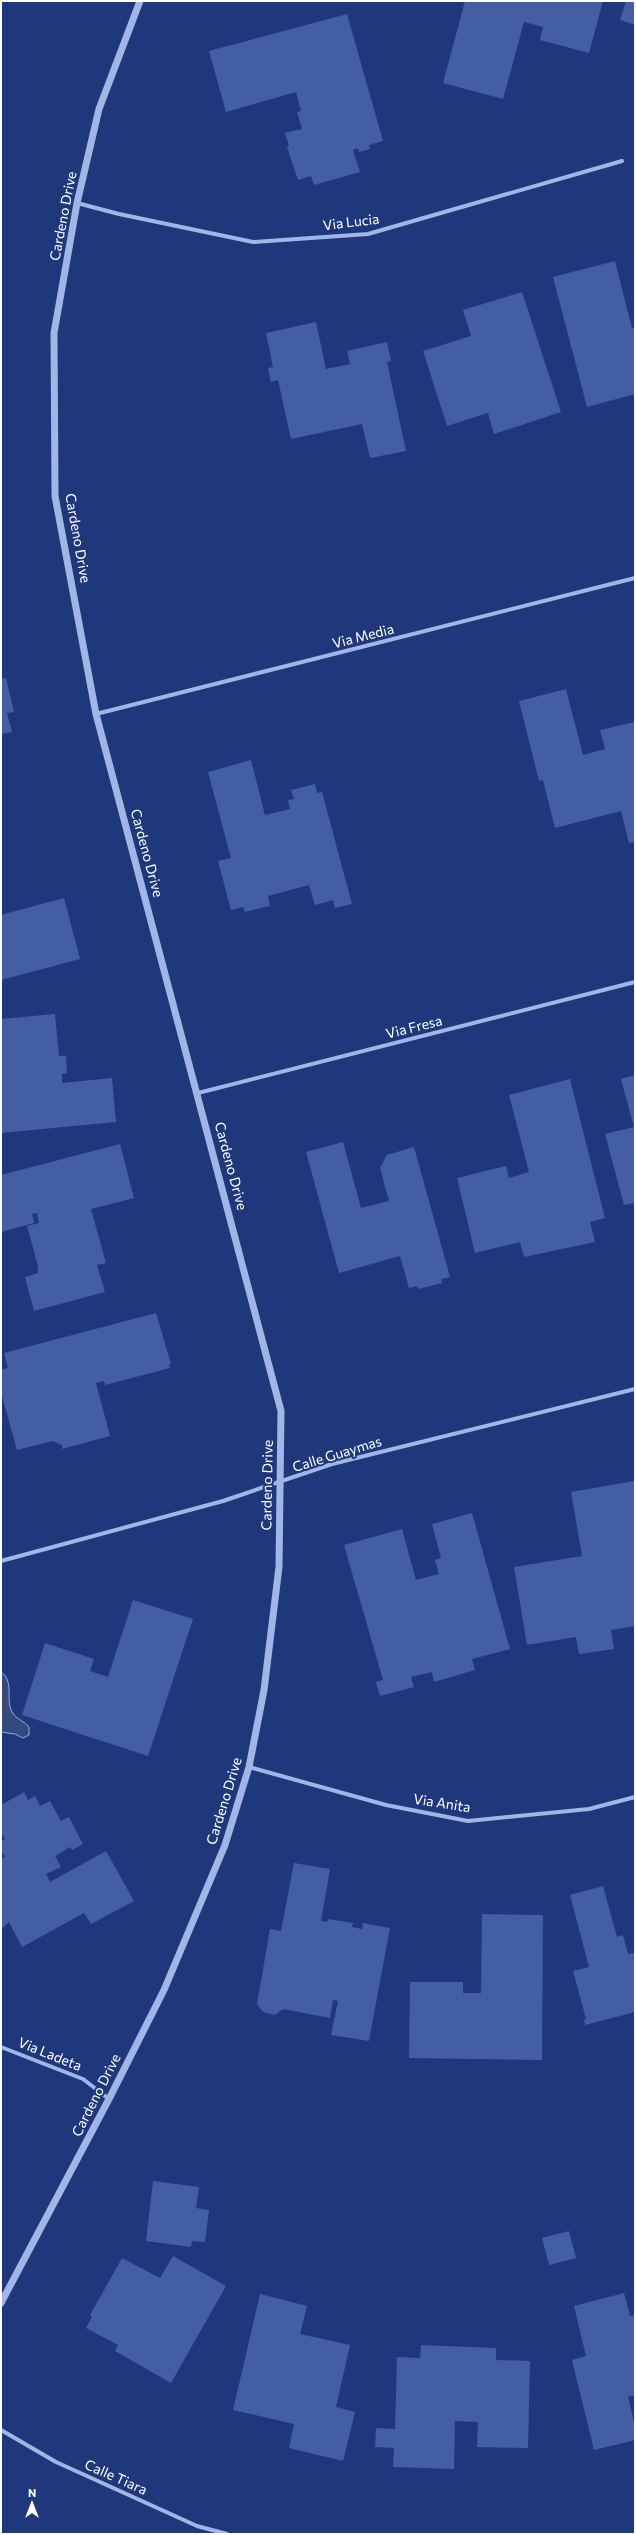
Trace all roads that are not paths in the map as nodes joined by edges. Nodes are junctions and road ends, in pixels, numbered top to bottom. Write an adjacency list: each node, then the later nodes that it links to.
1 (140, 1): 3 (street, Cardeno Drive)
2 (622, 161): 3 (street, Via Lucia)
3 (77, 203): 5 (street, Cardeno Drive)
4 (635, 578): 5 (street, Via Media)
5 (96, 714): 7 (street, Cardeno Drive)
6 (635, 982): 7 (street, Via Fresa)
7 (198, 1093): 9 (street, Cardeno Drive)
8 (635, 1389): 9 (street, Calle Guaymas)
9 (281, 1483): 10 (street, Calle Guaymas); 11 (street, Cardeno Drive)
10 (1, 1561)
11 (249, 1767): 12 (street, Via Anita); 14 (street, Cardeno Drive)
12 (635, 1797)
13 (1, 2046): 14 (street, Via Ladeta)
14 (109, 2099): 15 (street, Cardeno Drive)
15 (1, 2303)
16 (1, 2430): 17 (street, Calle Tiara)
17 (227, 2534)

